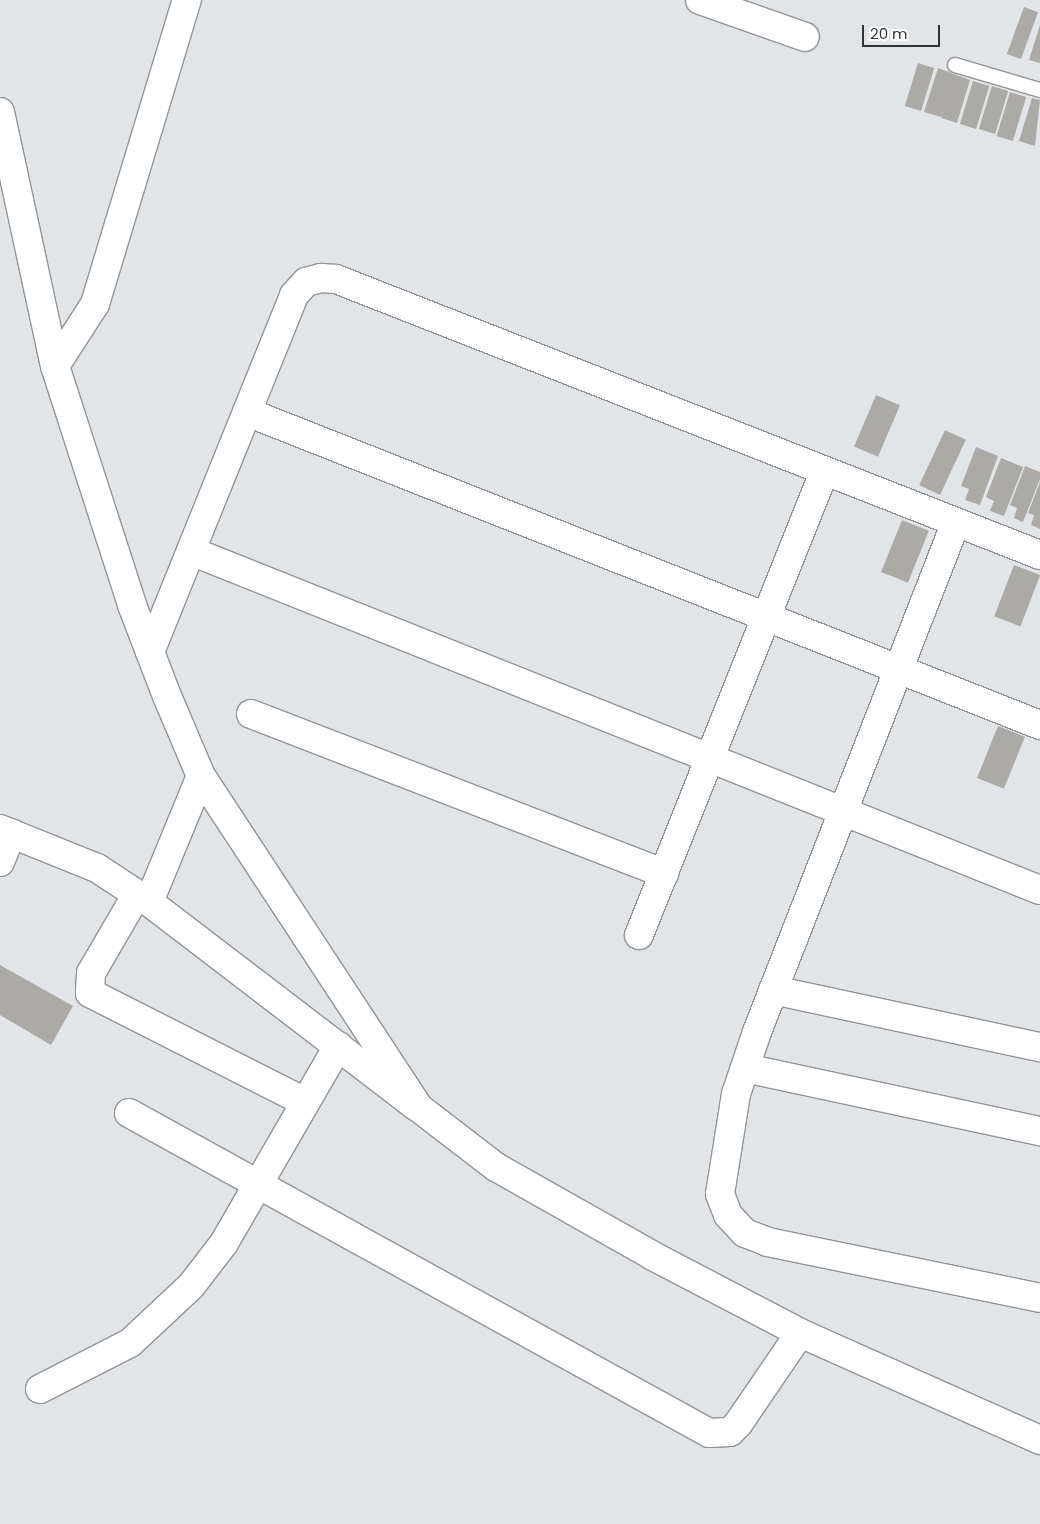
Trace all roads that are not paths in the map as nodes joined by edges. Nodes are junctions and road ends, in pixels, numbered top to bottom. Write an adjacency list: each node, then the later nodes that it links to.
1 (187, 0): 7 (street)
2 (700, 0): 3 (street)
3 (805, 37)
4 (955, 65): 5 (lane)
5 (1040, 90)
6 (0, 112): 7 (street)
7 (55, 366): 14 (street)
8 (247, 412): 9 (street); 11 (street); 13 (street)
9 (825, 470): 10 (street); 13 (street)
10 (956, 522): 12 (street); 15 (street)
11 (191, 551): 14 (street); 18 (street)
12 (1040, 555)
13 (766, 617): 15 (street); 18 (street)
14 (150, 652): 19 (street)
15 (898, 669): 17 (street); 20 (street)
16 (251, 714): 23 (street)
17 (1040, 725)
18 (710, 758): 20 (street); 23 (street)
19 (201, 776): 25 (street); 32 (street)
20 (842, 812): 24 (street); 27 (street)
21 (6, 831): 22 (street); 25 (street)
22 (0, 862)
23 (664, 873): 26 (street)
24 (1040, 890)
25 (143, 898): 28 (street); 31 (street)
26 (639, 935)
27 (773, 990): 29 (street); 30 (street)
28 (338, 1046): 31 (street); 32 (street)
29 (1040, 1047)
30 (745, 1068): 34 (street); 36 (street)
31 (305, 1102): 35 (street)
32 (419, 1108): 37 (street)
33 (129, 1113): 35 (street)
34 (1040, 1131)
35 (257, 1185): 37 (street); 38 (street)
36 (1040, 1298)
37 (800, 1333): 39 (street)
38 (40, 1389)
39 (1040, 1440)

